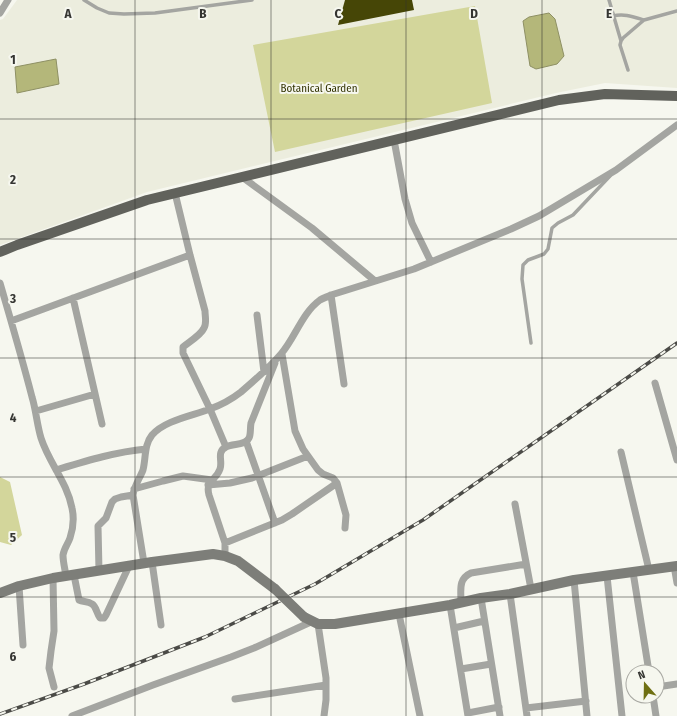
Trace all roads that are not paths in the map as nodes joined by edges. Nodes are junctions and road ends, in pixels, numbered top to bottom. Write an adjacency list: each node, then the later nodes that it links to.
1 (8, 0): 6 (street)
2 (84, 0): 3 (lane)
3 (252, 0)
4 (609, 0): 7 (lane)
5 (677, 11): 8 (lane)
6 (0, 13)
7 (613, 16): 8 (lane); 9 (lane)
8 (644, 20): 9 (lane)
9 (621, 41): 10 (lane)
10 (628, 70)
11 (677, 96): 13 (main road)
12 (677, 125): 14 (street)
13 (394, 140): 15 (main road); 19 (street)
14 (616, 170): 19 (street); 26 (lane)
15 (242, 177): 16 (main road); 20 (street)
16 (175, 193): 17 (main road); 18 (street)
17 (0, 252)
18 (190, 255): 23 (street); 32 (street)
19 (431, 262): 20 (street)
20 (375, 281): 22 (street)
21 (0, 282): 25 (street)
22 (331, 295): 27 (street); 30 (street)
23 (73, 298): 25 (street); 31 (street)
24 (257, 315): 28 (street)
25 (11, 321): 33 (street)
26 (531, 342)
27 (279, 356): 28 (street); 35 (street); 39 (street)
28 (264, 372): 32 (street)
29 (655, 383): 40 (street)
30 (344, 384)
31 (95, 394): 33 (street); 34 (street)
32 (210, 409): 36 (street); 37 (street)
33 (36, 411): 41 (street)
34 (102, 424)
35 (246, 442): 36 (street); 42 (street)
36 (226, 447): 43 (street)
37 (146, 449): 41 (street); 45 (street)
38 (621, 452): 56 (street)
39 (308, 456): 42 (street); 44 (street)
40 (677, 460)
41 (56, 470): 58 (street)
42 (258, 476): 43 (street); 47 (street)
43 (210, 482): 45 (street); 49 (street)
44 (337, 482): 47 (street); 48 (street)
45 (134, 492): 51 (street); 55 (street)
46 (515, 504): 52 (street)
47 (275, 523): 49 (street)
48 (345, 528)
49 (225, 543): 50 (street)
50 (225, 556): 51 (main road); 71 (main road, bridge)
51 (148, 563): 53 (main road); 73 (street)
52 (526, 564): 64 (street); 68 (street)
53 (129, 566): 55 (main road); 58 (street)
54 (675, 566): 56 (main road); 62 (street)
55 (99, 570): 58 (main road)
56 (649, 570): 57 (main road)
57 (633, 572): 59 (main road); 77 (street)
58 (70, 575): 60 (main road)
59 (606, 576): 61 (main road); 94 (street)
60 (53, 578): 63 (main road); 82 (street)
61 (574, 580): 64 (main road); 84 (street)
62 (677, 584)
63 (19, 586): 65 (main road); 75 (street)
64 (531, 589): 66 (main road)
65 (0, 592)
66 (510, 594): 67 (main road); 87 (street)
67 (481, 598): 68 (main road); 72 (street)
68 (461, 602): 69 (main road)
69 (450, 605): 70 (main road); 74 (street)
70 (399, 614): 71 (main road); 91 (street)
71 (312, 621): 80 (street); 89 (street)
72 (484, 621): 74 (street); 76 (street)
73 (161, 625)
74 (454, 628): 78 (street)
75 (23, 645)
76 (491, 664): 78 (street); 86 (street)
77 (648, 664)
78 (461, 669): 88 (street)
79 (677, 684): 81 (street)
80 (326, 685): 83 (street); 90 (street)
81 (665, 686)
82 (54, 687)
83 (235, 699)
84 (586, 701): 87 (street); 93 (street)
85 (654, 704): 95 (street)
86 (499, 707): 88 (street); 92 (street)
87 (526, 712)
88 (468, 715)
89 (72, 716)
90 (324, 716)
91 (420, 716)
92 (500, 716)
93 (587, 716)
94 (622, 716)
95 (656, 716)

